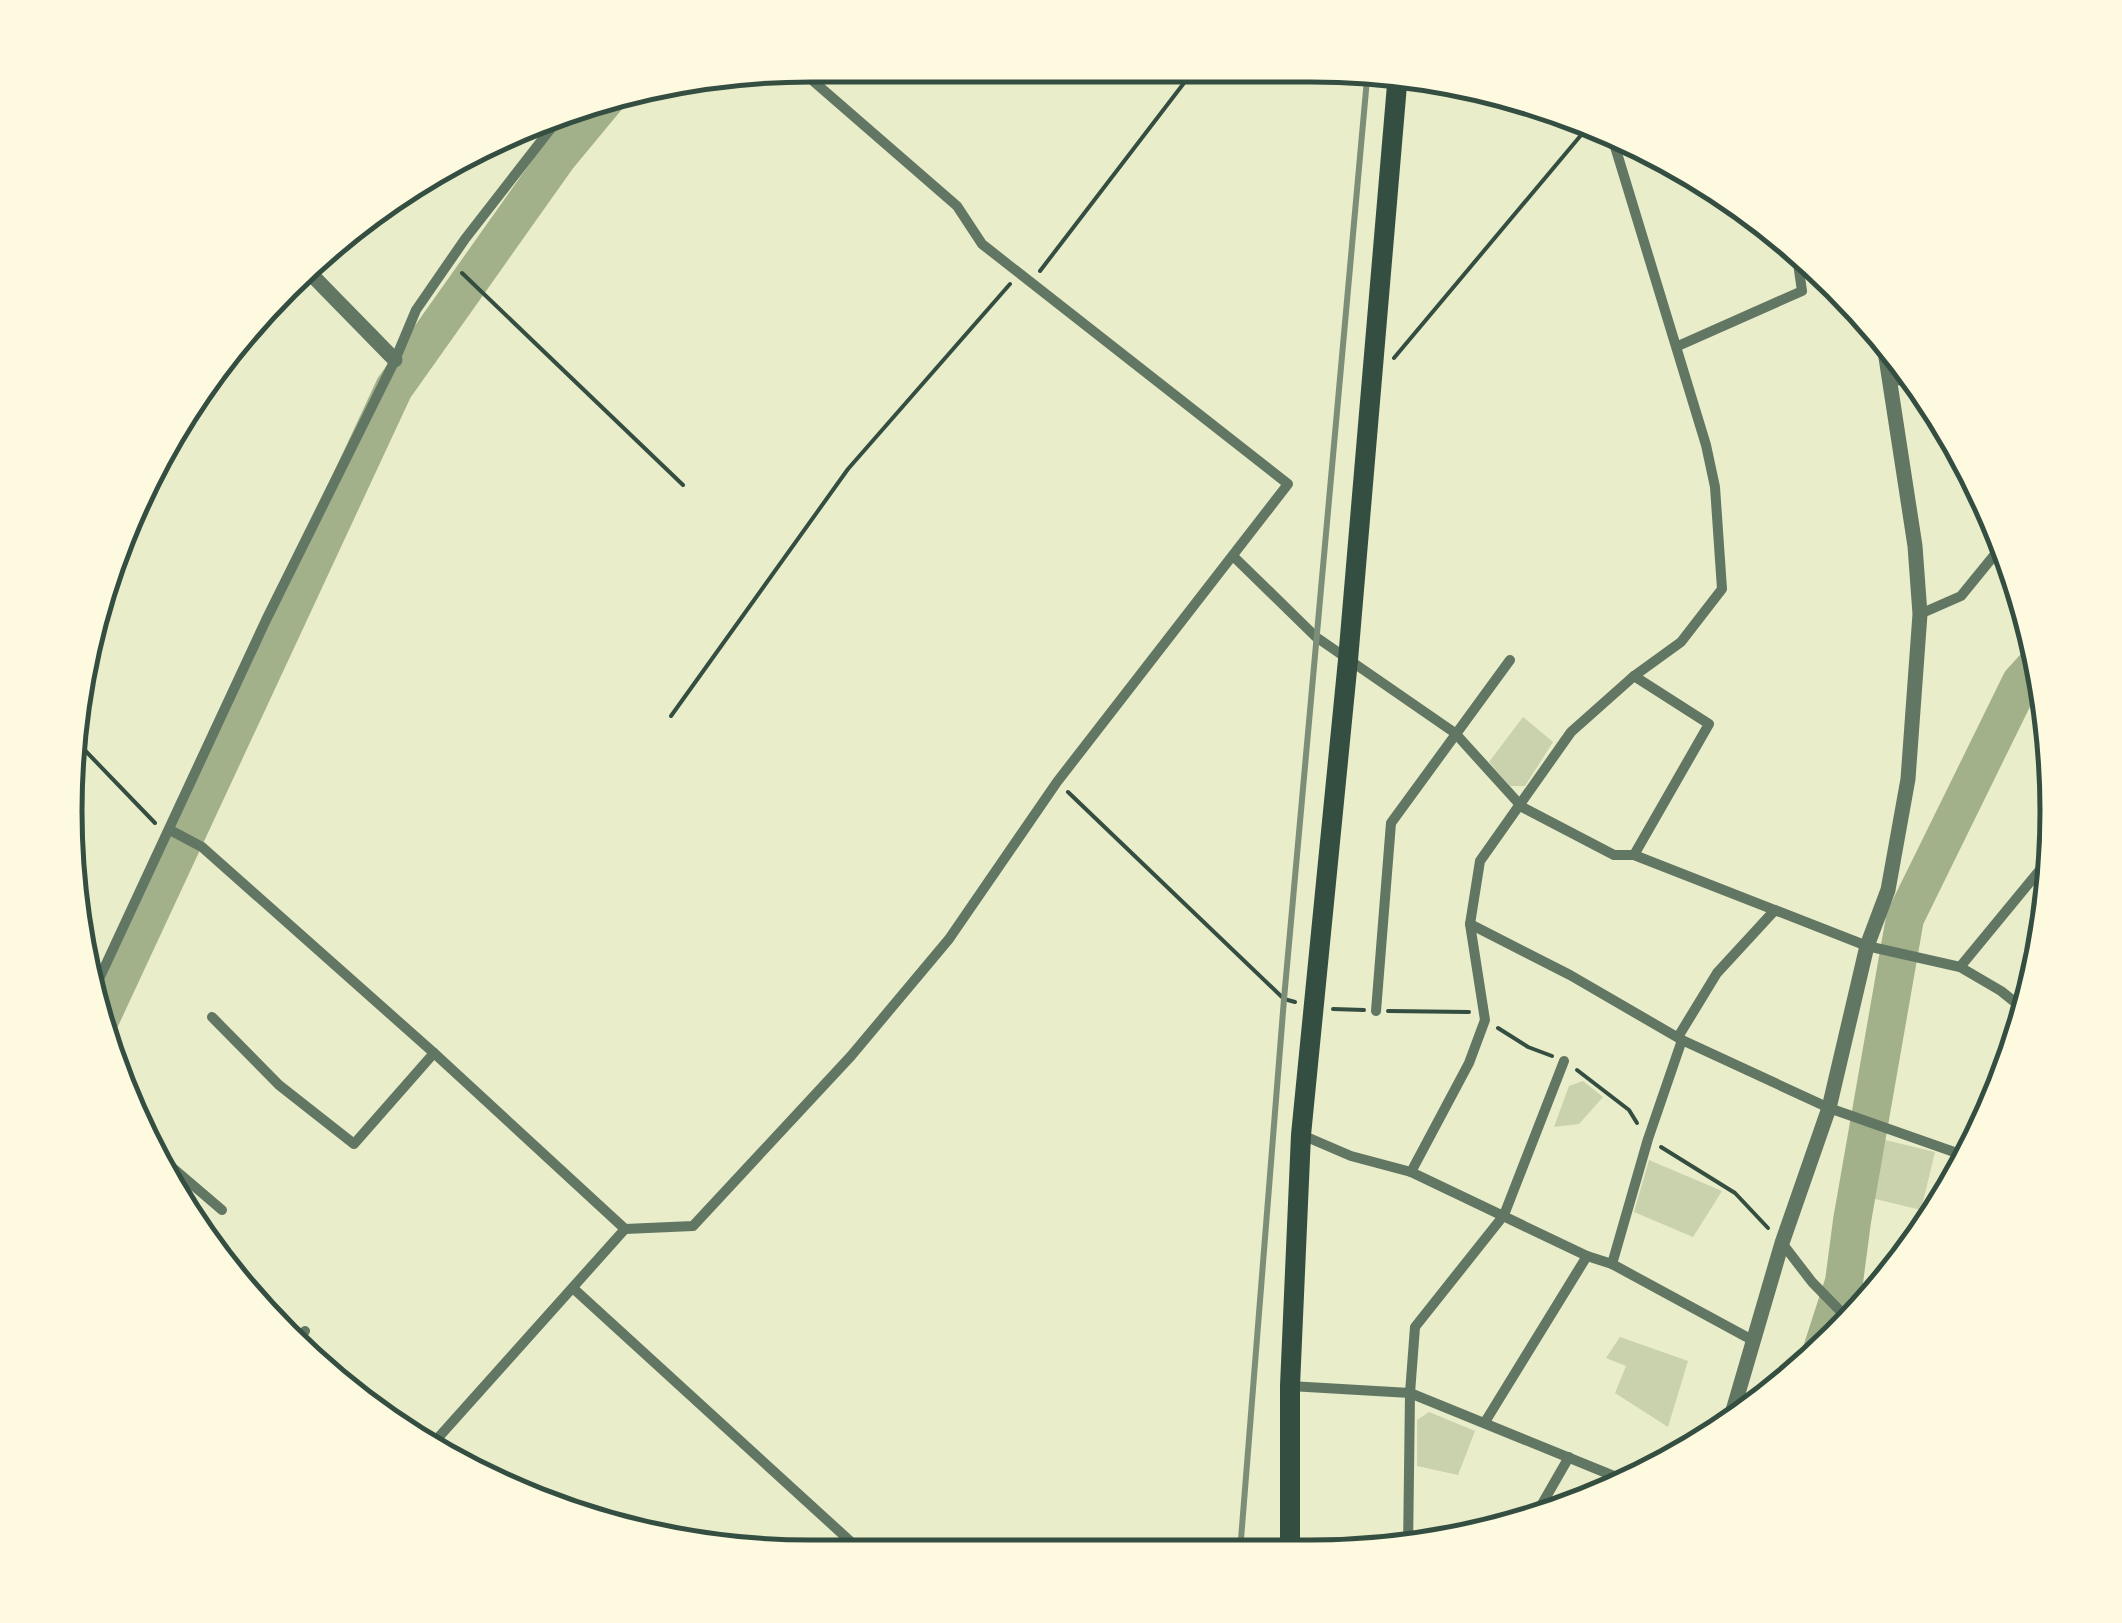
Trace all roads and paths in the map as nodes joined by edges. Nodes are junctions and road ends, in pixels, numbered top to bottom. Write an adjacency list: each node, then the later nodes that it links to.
1 (815, 82): 8 (street)
2 (1184, 82): 11 (path)
3 (1397, 88): 17 (highway)
4 (549, 132): 13 (street)
5 (1582, 135): 17 (path)
6 (1616, 150): 12 (street)
7 (1799, 271): 12 (street)
8 (1019, 274): 11 (street); 25 (path)
9 (469, 278): 18 (path)
10 (314, 279): 13 (street)
11 (1031, 283): 19 (street)
12 (1678, 346): 24 (street)
13 (395, 360): 30 (street)
14 (1887, 365): 15 (street)
15 (1889, 378): 16 (street); 21 (street)
16 (1898, 380)
17 (1371, 386): 22 (highway)
18 (683, 486)
19 (1232, 556): 22 (street); 28 (street)
20 (1993, 557): 21 (street)
21 (1920, 614): 35 (street)
22 (1348, 660): 26 (street); 46 (highway)
23 (1510, 660): 26 (street)
24 (1634, 676): 29 (street); 31 (street)
25 (671, 716)
26 (1455, 734): 29 (street); 40 (street)
27 (85, 752): 30 (path)
28 (1057, 782): 38 (path); 52 (street)
29 (1522, 806): 31 (street); 34 (street)
30 (174, 832): 37 (street); 43 (street)
31 (1634, 855): 33 (street)
32 (2036, 874): 36 (street)
33 (1774, 910): 35 (street); 42 (street)
34 (1470, 924): 42 (street); 48 (street)
35 (1867, 946): 36 (street); 45 (street)
36 (1960, 967): 39 (street)
37 (102, 975)
38 (1284, 998)
39 (2014, 1002)
40 (1376, 1010)
41 (212, 1017): 43 (street)
42 (1680, 1038): 45 (street); 55 (street)
43 (434, 1053): 52 (street)
44 (1564, 1061): 51 (street)
45 (1829, 1108): 47 (street); 53 (street)
46 (1301, 1135): 48 (street); 61 (highway)
47 (1955, 1152)
48 (1411, 1172): 51 (street)
49 (178, 1173): 50 (street)
50 (222, 1210)
51 (1504, 1215): 54 (street); 62 (street)
52 (625, 1230): 56 (street)
53 (1782, 1243): 57 (street); 60 (street)
54 (1587, 1256): 55 (street); 64 (street)
55 (1612, 1264): 60 (street)
56 (574, 1289): 65 (street); 70 (street)
57 (1840, 1312)
58 (305, 1331): 59 (street)
59 (303, 1334)
60 (1754, 1340): 63 (street)
61 (1290, 1386): 62 (street); 71 (highway)
62 (1410, 1393): 64 (street); 69 (street)
63 (1735, 1404)
64 (1484, 1422): 66 (street)
65 (439, 1438)
66 (1569, 1457): 67 (street); 68 (street)
67 (1612, 1474)
68 (1543, 1503)
69 (1408, 1534)
70 (849, 1540)
71 (1290, 1540)

